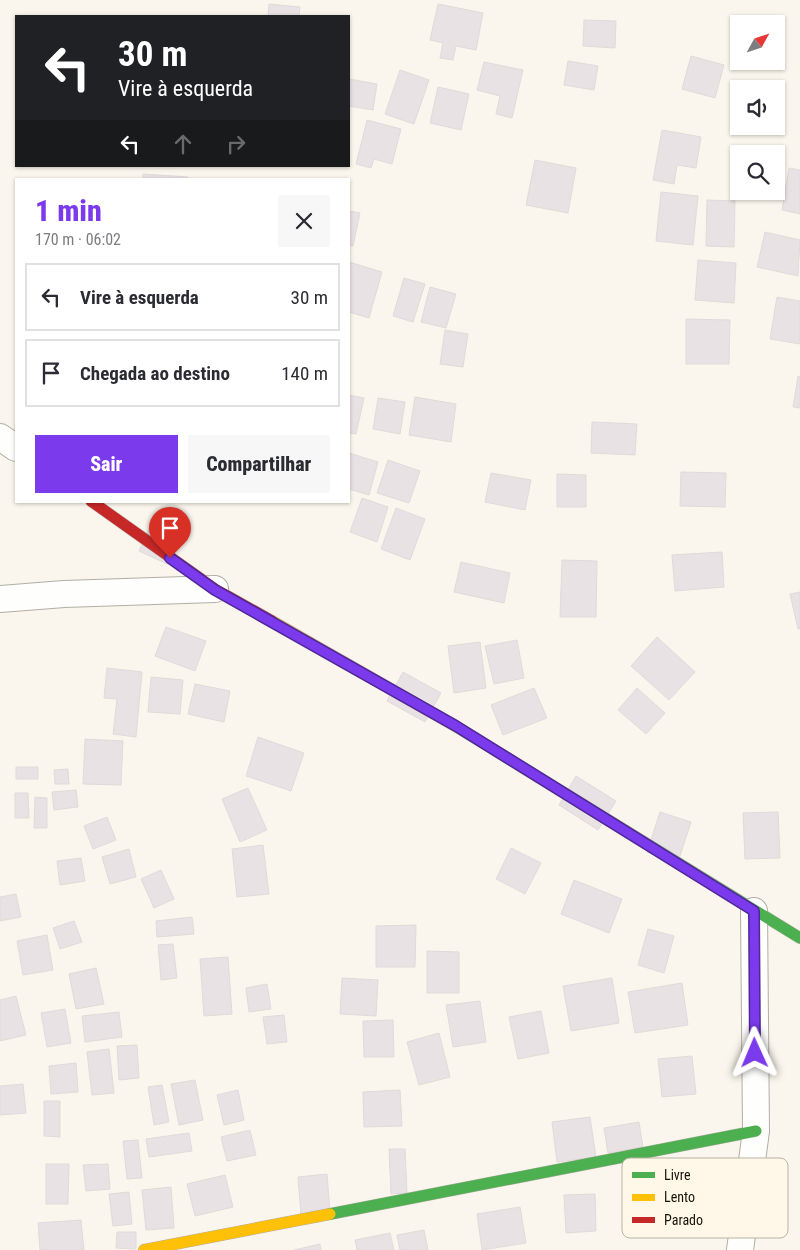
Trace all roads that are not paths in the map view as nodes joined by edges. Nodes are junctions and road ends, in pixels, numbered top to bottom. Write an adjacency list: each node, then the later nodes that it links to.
1 (0, 437): 2 (street)
2 (15, 447)
3 (94, 503): 4 (street)
4 (215, 590): 5 (street); 6 (street)
5 (0, 599)
6 (754, 911): 7 (street); 8 (street)
7 (800, 938)
8 (756, 1131): 9 (street); 10 (street)
9 (752, 1158)
10 (144, 1250)

